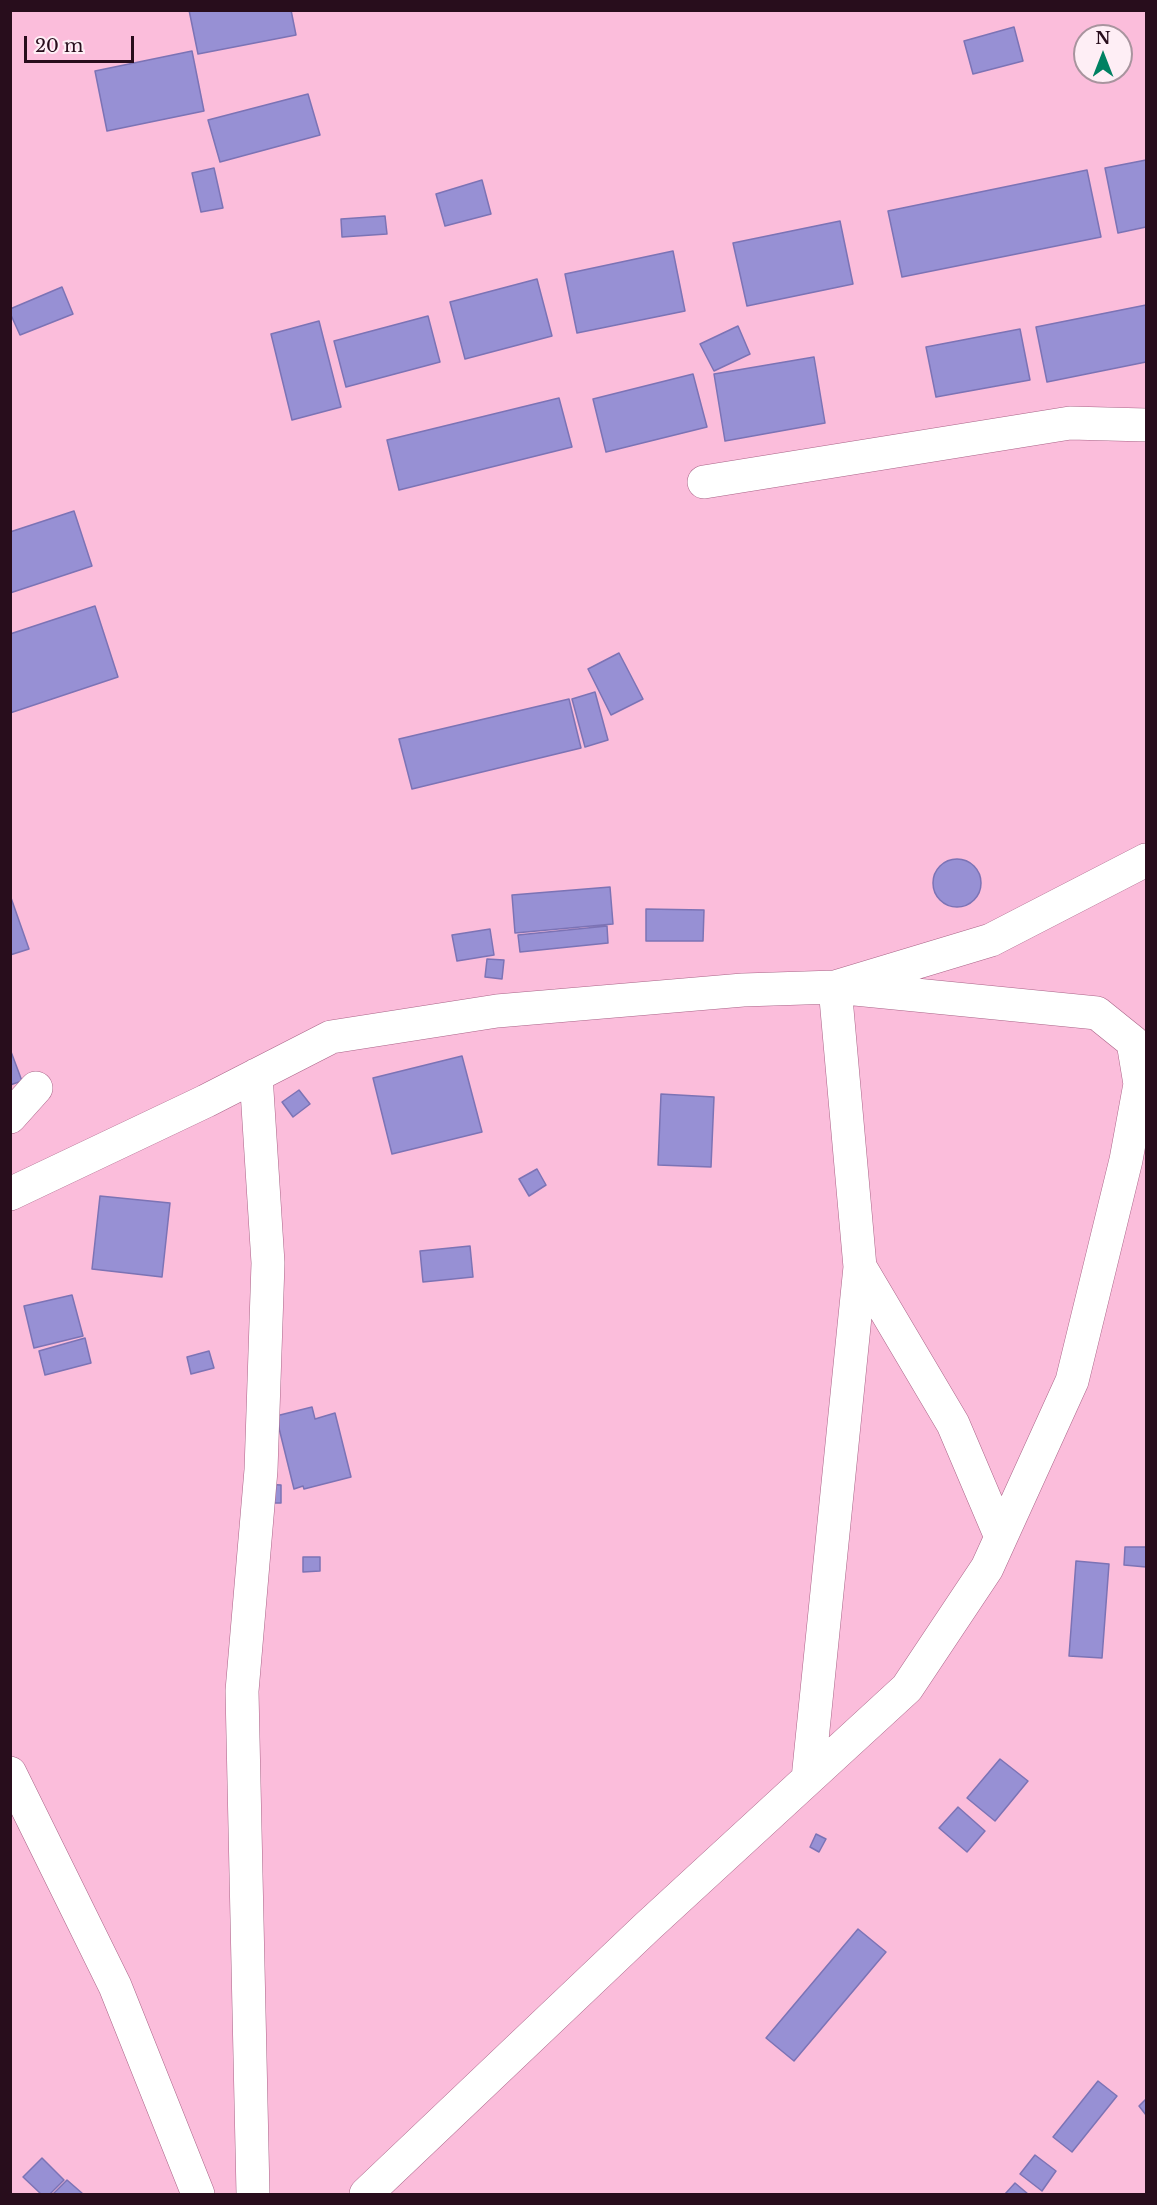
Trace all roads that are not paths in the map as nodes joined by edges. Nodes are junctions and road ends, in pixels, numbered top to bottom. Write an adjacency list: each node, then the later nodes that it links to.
1 (1146, 426): 2 (street)
2 (704, 482)
3 (1146, 860): 4 (street)
4 (835, 987): 5 (street); 6 (street); 10 (street)
5 (1142, 1056): 11 (street)
6 (256, 1075): 9 (street); 15 (street)
7 (36, 1088): 8 (street)
8 (10, 1117)
9 (10, 1194)
10 (860, 1267): 11 (street); 13 (street)
11 (1001, 1537): 13 (street)
12 (10, 1773): 14 (street)
13 (808, 1779): 16 (street)
14 (198, 2194)
15 (253, 2194)
16 (366, 2194)

